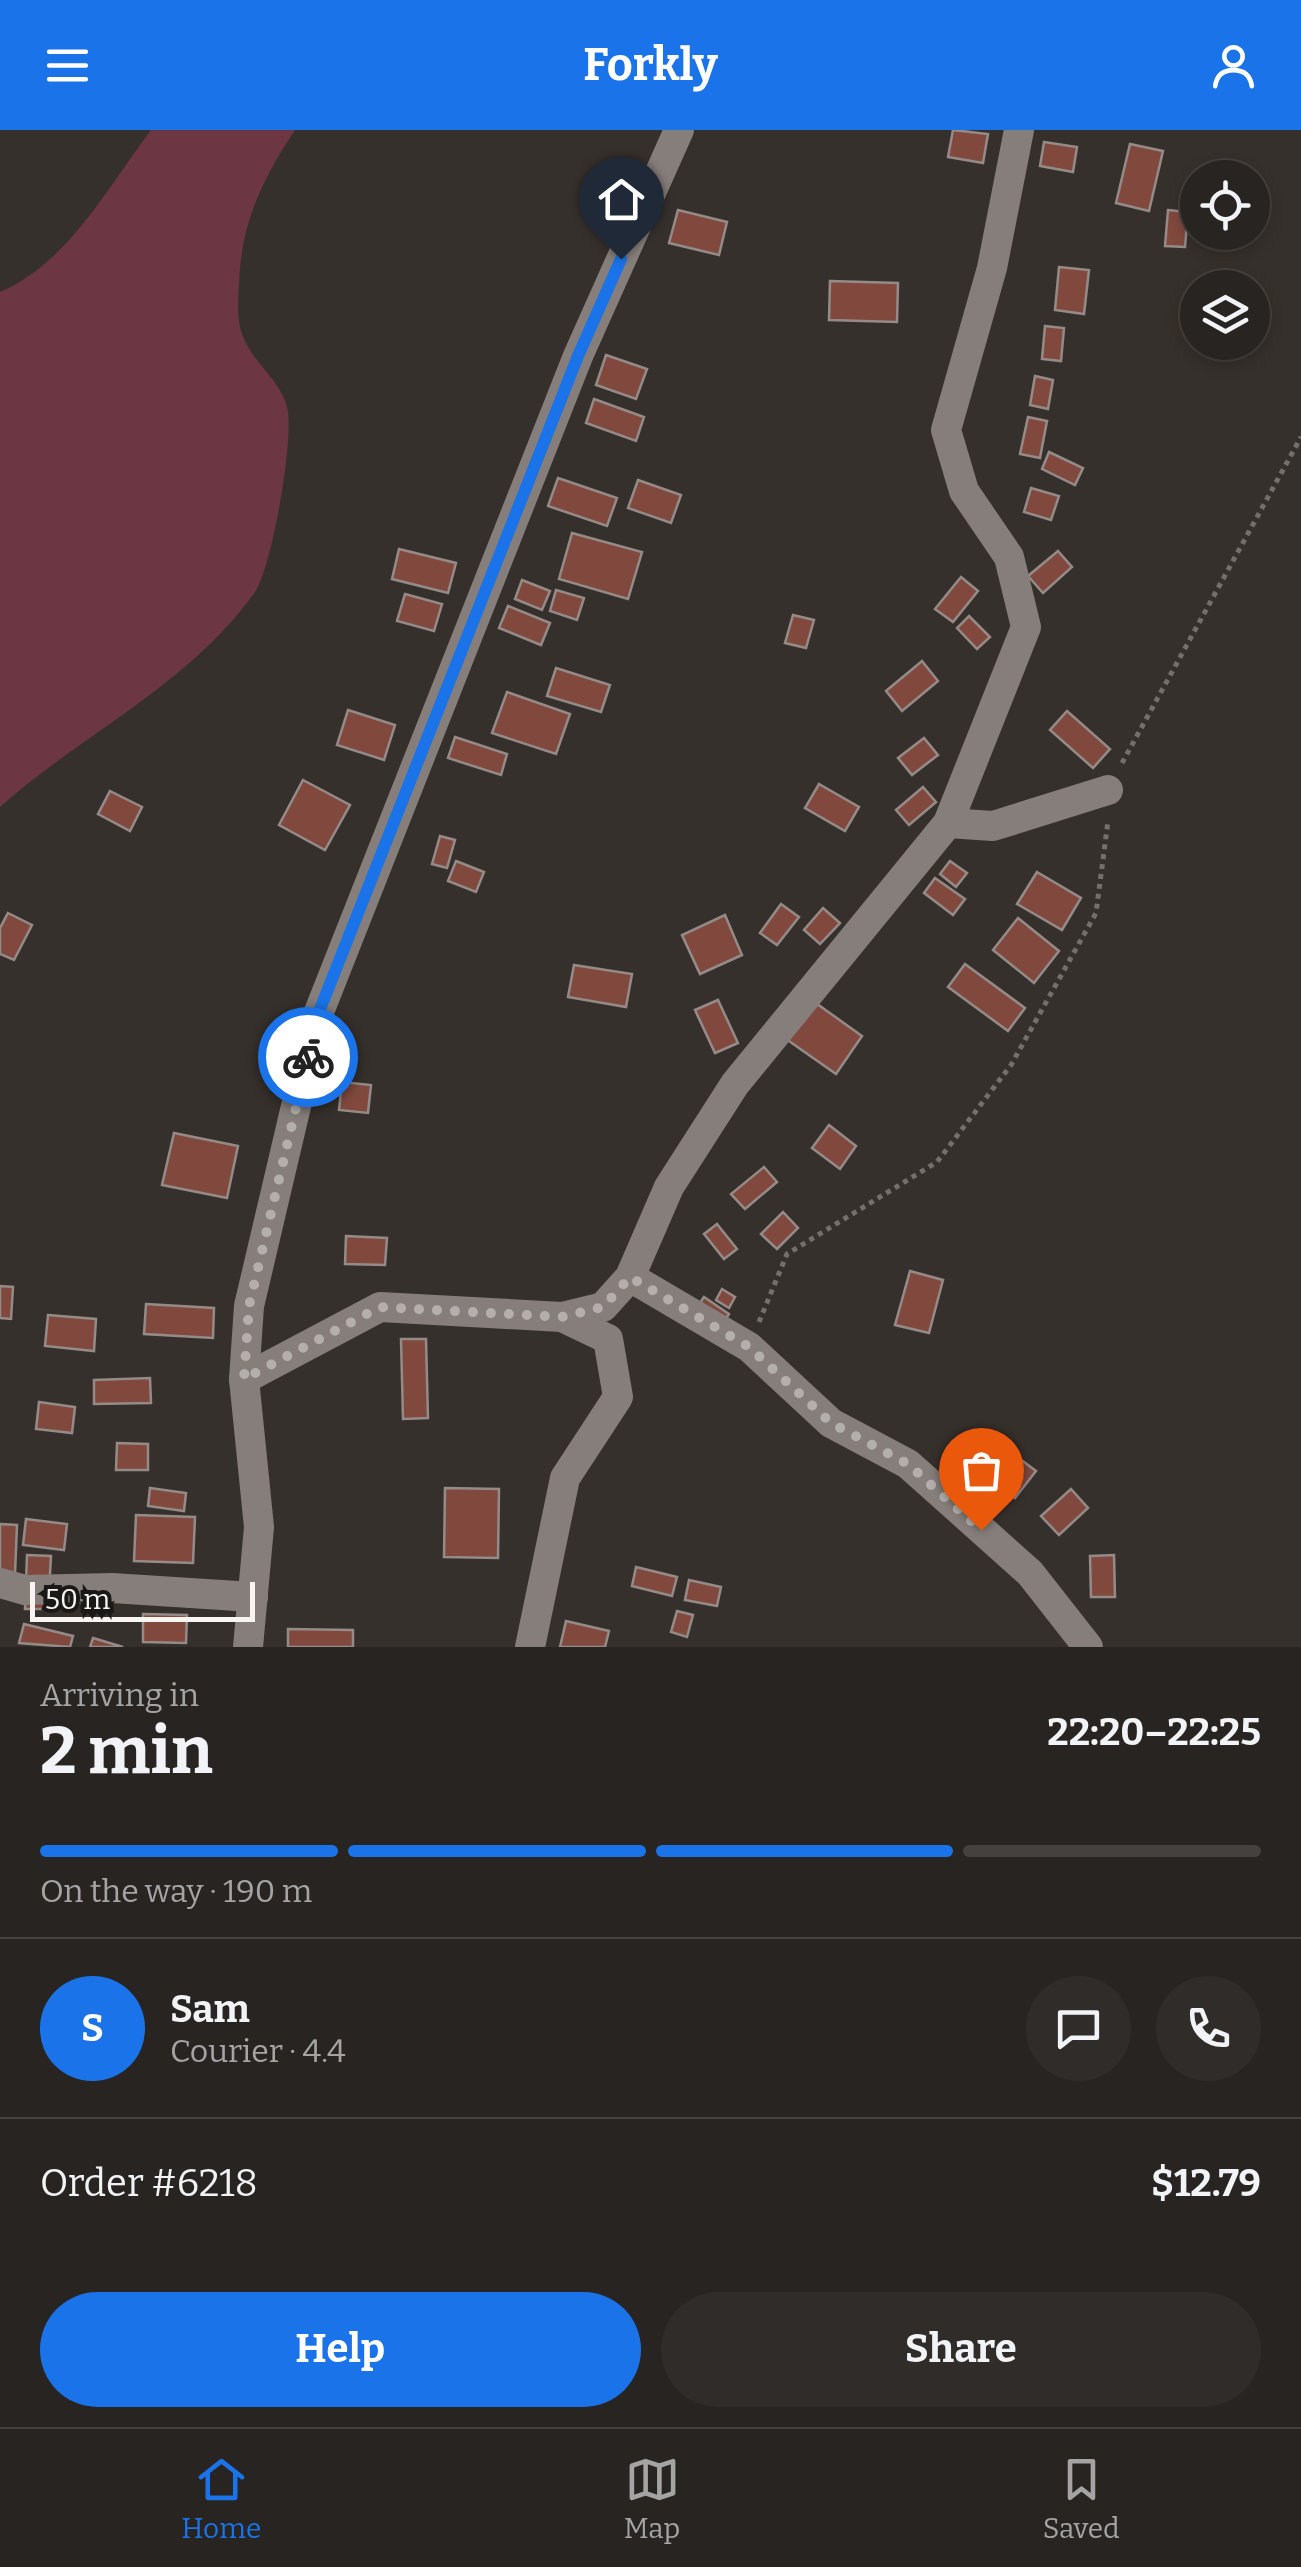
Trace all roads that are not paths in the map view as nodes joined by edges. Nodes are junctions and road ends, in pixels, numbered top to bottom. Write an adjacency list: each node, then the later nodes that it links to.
1 (679, 130): 7 (street)
2 (1019, 130): 4 (street)
3 (1108, 790): 4 (street)
4 (948, 823): 5 (street)
5 (630, 1277): 6 (street); 12 (street)
6 (562, 1317): 7 (street); 11 (street)
7 (244, 1379): 9 (street)
8 (0, 1582): 9 (street)
9 (253, 1597): 10 (street)
10 (248, 1647)
11 (530, 1647)
12 (1088, 1647)

